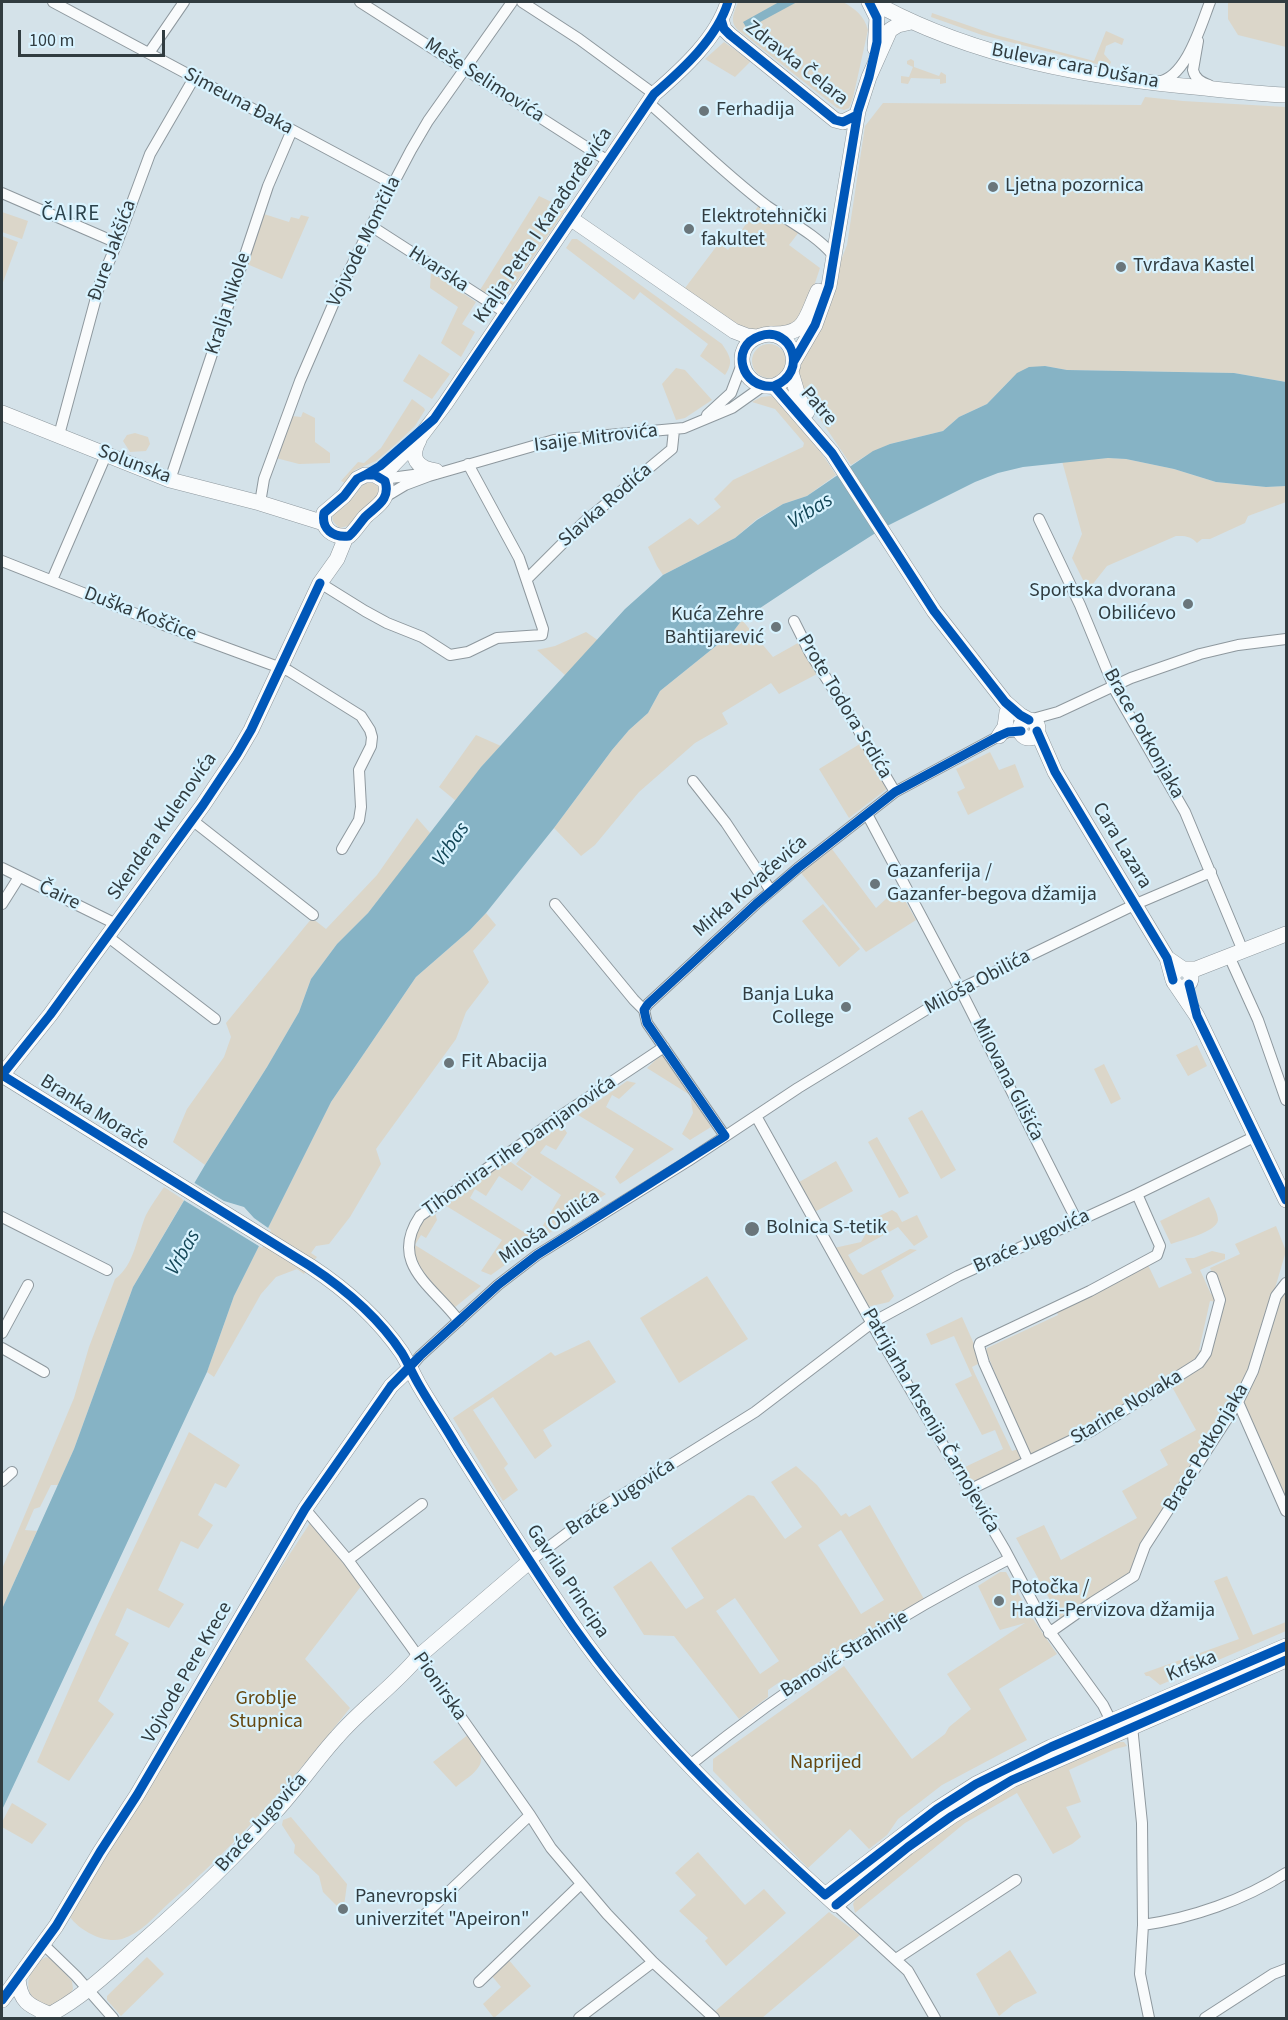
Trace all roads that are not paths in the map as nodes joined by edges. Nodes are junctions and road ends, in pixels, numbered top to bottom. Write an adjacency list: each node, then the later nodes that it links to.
1 (53, 2): 14 (street, Simeuna Đaka)
2 (184, 2): 14 (street)
3 (360, 2): 15 (street, Meše Selimovića)
4 (512, 2): 15 (street, Vojvode Momčila)
5 (522, 2): 21 (street)
6 (728, 2): 9 (street, Kralja Petra I Karađorđevića)
7 (871, 2): 10 (street, Bulevar cara Dušana); 16 (street)
8 (1210, 2): 11 (street)
9 (721, 19): 12 (street, Zdravka Čelara); 13 (street, Kralja Petra I Karađorđevića)
10 (911, 22): 16 (street); 18 (street, Bulevar cara Dušana)
11 (1199, 32): 18 (street); 19 (street)
12 (730, 35): 13 (street, Kralja Petra I Karađorđevića); 23 (street, Zdravka Čelara)
13 (699, 50): 21 (street, Kralja Petra I Karađorđevića)
14 (149, 53): 17 (street, Simeuna Đaka)
15 (464, 68): 25 (street, Meše Selimovića); 27 (street, Vojvode Momčila)
16 (869, 77): 22 (street)
17 (194, 78): 24 (street, Simeuna Đaka); 31 (street, Đure Jakšića)
18 (1147, 83): 19 (street, Bulevar cara Dušana)
19 (1227, 90): 20 (street, Bulevar cara Dušana)
20 (1287, 95)
21 (652, 99): 25 (street, Kralja Petra I Karađorđevića); 32 (street)
22 (857, 115): 23 (street, Zdravka Čelara); 26 (street)
23 (838, 121): 26 (street)
24 (292, 130): 27 (street, Simeuna Đaka); 51 (street, Kralja Nikole)
25 (608, 161): 29 (street, Kralja Petra I Karađorđevića)
26 (849, 162): 32 (street)
27 (393, 184): 30 (street, Vojvode Momčila)
28 (2, 194): 31 (street)
29 (570, 218): 33 (street, Patre); 34 (street, Kralja Petra I Karađorđevića)
30 (371, 226): 34 (street, Hvarska); 54 (street, Vojvode Momčila)
31 (117, 243): 43 (street, Đure Jakšića)
32 (832, 260): 35 (street); 37 (street)
33 (675, 291): 35 (street, Patre); 36 (street, Patre)
34 (506, 313): 42 (street, Kralja Petra I Karađorđevića)
35 (764, 335): 36 (street); 37 (street, Patre)
36 (742, 358): 38 (street, Patre); 40 (street, Isaije Mitrovića)
37 (793, 367): 38 (street, Patre); 44 (street, Patre)
38 (769, 386): 40 (street, Isaije Mitrovića); 44 (street, Patre)
39 (2, 413): 43 (street, Solunska)
40 (700, 421): 41 (street, Isaije Mitrovića)
41 (674, 430): 46 (street, Isaije Mitrovića); 59 (street, Slavka Rodića)
42 (423, 433): 48 (street); 49 (street, Kralja Petra I Karađorđevića); 50 (street, Kralja Petra I Karađorđevića)
43 (59, 435): 45 (street, Solunska)
44 (829, 448): 66 (street, Cara Lazara)
45 (106, 455): 51 (street, Solunska); 60 (street)
46 (468, 464): 47 (street, Isaije Mitrovića); 59 (street)
47 (456, 467): 48 (street, Isaije Mitrovića); 52 (street, Isaije Mitrovića)
48 (436, 471): 50 (street, Isaije Mitrovića)
49 (365, 475): 50 (street); 53 (street, Kralja Petra I Karađorđevića)
50 (383, 479): 52 (street)
51 (170, 480): 54 (street, Solunska)
52 (385, 497): 57 (street, Skendera Kulenovića)
53 (335, 503): 54 (street, Solunska); 56 (street, Kralja Petra I Karađorđevića)
54 (265, 505): 56 (street, Solunska)
55 (1039, 519): 65 (street, Brace Potkonjaka)
56 (327, 528): 57 (street, Solunska); 61 (street, Skendera Kulenovića)
57 (346, 537): 61 (street, Skendera Kulenovića)
58 (2, 561): 60 (street, Duška Koščice)
59 (527, 579): 61 (street)
60 (52, 580): 64 (street, Duška Koščice)
61 (321, 582): 64 (street, Skendera Kulenovića)
62 (794, 621): 70 (street, Prote Todora Srdića)
63 (1287, 639): 65 (street, Mirka Kovačevića)
64 (280, 668): 72 (street, Skendera Kulenovića); 73 (street)
65 (1114, 685): 67 (street, Mirka Kovačevića); 75 (street, Brace Potkonjaka)
66 (1006, 707): 67 (street, Cara Lazara); 68 (street)
67 (1028, 729): 68 (street, Mirka Kovačevića); 80 (street, Cara Lazara)
68 (999, 736): 70 (street, Mirka Kovačevića)
69 (693, 781): 77 (street)
70 (896, 792): 71 (street, Mirka Kovačevića)
71 (867, 814): 77 (street, Mirka Kovačevića); 86 (street, Milovana Glišića)
72 (192, 820): 81 (street); 82 (street, Skendera Kulenovića)
73 (342, 849)
74 (2, 868): 76 (street, Čaire)
75 (1211, 872): 80 (street, Miloša Obilića); 84 (street, Brace Potkonjaka)
76 (20, 877): 78 (street); 82 (street, Čaire)
77 (771, 891): 87 (street, Mirka Kovačevića)
78 (2, 904)
79 (555, 904): 87 (street)
80 (1136, 904): 85 (street, Cara Lazara); 86 (street, Miloša Obilića)
81 (313, 915)
82 (112, 930): 88 (street, Čaire); 90 (street, Skendera Kulenovića)
83 (1287, 934): 84 (street)
84 (1236, 953): 85 (street); 91 (street, Brace Potkonjaka)
85 (1182, 979): 94 (street, Cara Lazara)
86 (960, 989): 92 (street, Miloša Obilića); 98 (street, Milovana Glišića)
87 (644, 1010): 89 (street)
88 (214, 1019)
89 (664, 1047): 93 (street); 104 (street, Tihomira-Tihe Damjanovića)
90 (2, 1075): 99 (street, Branka Morače)
91 (1287, 1100)
92 (756, 1116): 93 (street, Miloša Obilića); 105 (street, Patrijarha Arsenija Čarnojevića)
93 (725, 1136): 104 (street, Miloša Obilića)
94 (1256, 1136): 95 (street, Braće Jugovića); 96 (street, Cara Lazara)
95 (1137, 1194): 98 (street, Braće Jugovića); 111 (street)
96 (1287, 1200)
97 (2, 1217): 100 (street)
98 (1077, 1221): 105 (street, Braće Jugovića)
99 (310, 1266): 108 (street, Gavrila Principa)
100 (107, 1270)
101 (1212, 1276): 111 (street, Starine Novaka)
102 (1287, 1283): 110 (street, Brace Potkonjaka)
103 (28, 1285): 106 (street)
104 (459, 1321): 108 (street, Miloša Obilića)
105 (872, 1323): 114 (street, Patrijarha Arsenija Čarnojevića); 120 (street, Braće Jugovića)
106 (2, 1333)
107 (2, 1348): 109 (street)
108 (410, 1368): 116 (street, Vojvode Pere Krece); 120 (street, Gavrila Principa)
109 (44, 1372)
110 (1238, 1402): 117 (street); 121 (street, Brace Potkonjaka)
111 (1028, 1461): 114 (street, Starine Novaka)
112 (12, 1472): 113 (street)
113 (2, 1481)
114 (969, 1490): 118 (street, Patrijarha Arsenija Čarnojevića)
115 (423, 1504): 119 (street)
116 (305, 1509): 119 (street, Pionirska); 137 (street, Vojvode Pere Krece)
117 (1287, 1511)
118 (1009, 1559): 121 (street, Patrijarha Arsenija Čarnojevića); 129 (street, Banović Strahinje)
119 (348, 1560): 123 (street, Pionirska)
120 (530, 1561): 123 (street, Braće Jugovića); 129 (street, Gavrila Principa)
121 (1049, 1633): 125 (street, Patrijarha Arsenija Čarnojevića)
122 (1287, 1646): 125 (street, Krfska)
123 (418, 1658): 130 (street, Pionirska); 143 (street, Braće Jugovića)
124 (1287, 1659): 126 (street, Krfska)
125 (1111, 1721): 134 (street, Krfska)
126 (1132, 1726): 127 (street, Krfska); 128 (street)
127 (1104, 1738): 128 (street); 134 (street, Krfska)
128 (1134, 1749): 136 (street)
129 (690, 1765): 134 (street, Gavrila Principa)
130 (530, 1815): 133 (street, Pionirska); 135 (street)
131 (1287, 1873): 136 (street)
132 (1016, 1880): 138 (street)
133 (580, 1884): 139 (street, Pionirska); 142 (street)
134 (830, 1900): 138 (street, Gavrila Principa)
135 (419, 1920)
136 (1143, 1925): 150 (street)
137 (44, 1945): 141 (street, Vojvode Pere Krece); 143 (street)
138 (896, 1959): 149 (street, Gavrila Principa)
139 (652, 1962): 147 (street); 148 (street, Pionirska)
140 (1287, 1969): 151 (street)
141 (18, 1979): 144 (street, Vojvode Pere Krece); 145 (street)
142 (479, 1982)
143 (88, 1989): 145 (street, Braće Jugovića); 146 (street)
144 (2, 2000)
145 (47, 2017)
146 (113, 2019)
147 (579, 2019)
148 (714, 2019)
149 (935, 2019)
150 (1149, 2019)
151 (1205, 2019)

